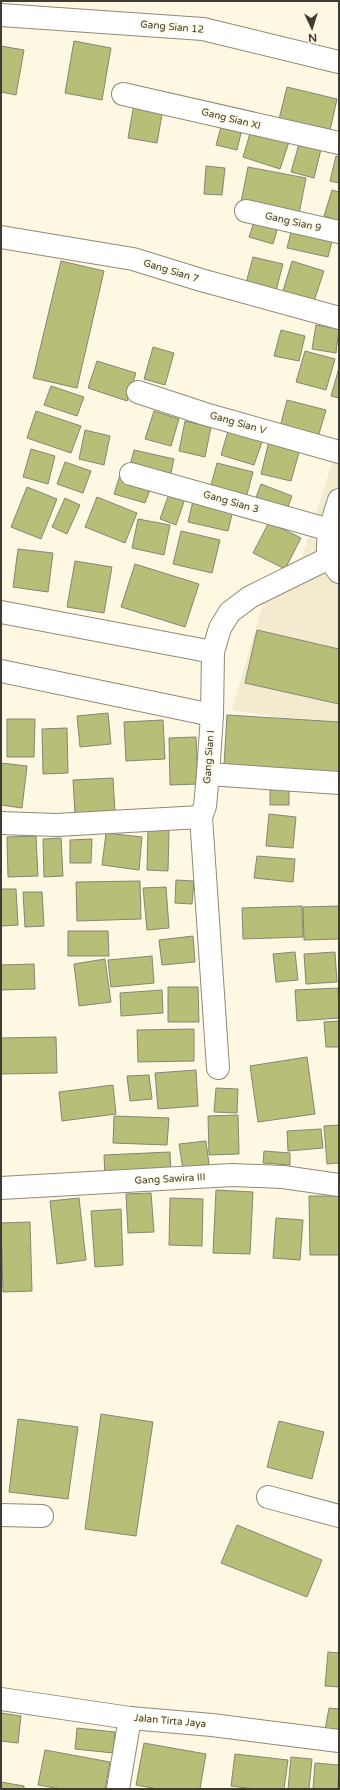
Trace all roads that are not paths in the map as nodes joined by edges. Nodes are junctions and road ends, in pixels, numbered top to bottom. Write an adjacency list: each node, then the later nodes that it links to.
1 (1, 15): 2 (street, Gang Sian 12)
2 (339, 62)
3 (123, 94): 4 (street, Gang Sian XI)
4 (339, 143)
5 (246, 211): 6 (street, Gang Sian 9)
6 (339, 232)
7 (1, 238): 8 (street, Gang Sian 7)
8 (339, 318)
9 (138, 392): 10 (street, Gang Sian V)
10 (339, 452)
11 (131, 474): 13 (street, Gang Sian 3)
12 (339, 500): 13 (street)
13 (330, 530): 14 (street)
14 (334, 565): 16 (street, Gang Sian I)
15 (1, 612): 16 (street)
16 (214, 652): 18 (street, Gang Sian I)
17 (1, 671): 18 (street)
18 (212, 715): 19 (street, Gang Sian I)
19 (208, 774): 20 (street); 21 (street, Gang Sian I)
20 (339, 783)
21 (201, 817): 22 (street); 23 (street, Gang Sian I)
22 (1, 823)
23 (218, 1068)
24 (339, 1185): 25 (street, Gang Sawira III)
25 (1, 1188)
26 (268, 1497): 29 (street)
27 (1, 1515): 28 (street)
28 (42, 1516)
29 (339, 1516)
30 (1, 1699): 31 (street, Jalan Tirta Jaya)
31 (130, 1718): 32 (street, Jalan Tirta Jaya); 33 (street)
32 (339, 1741)
33 (118, 1789)

